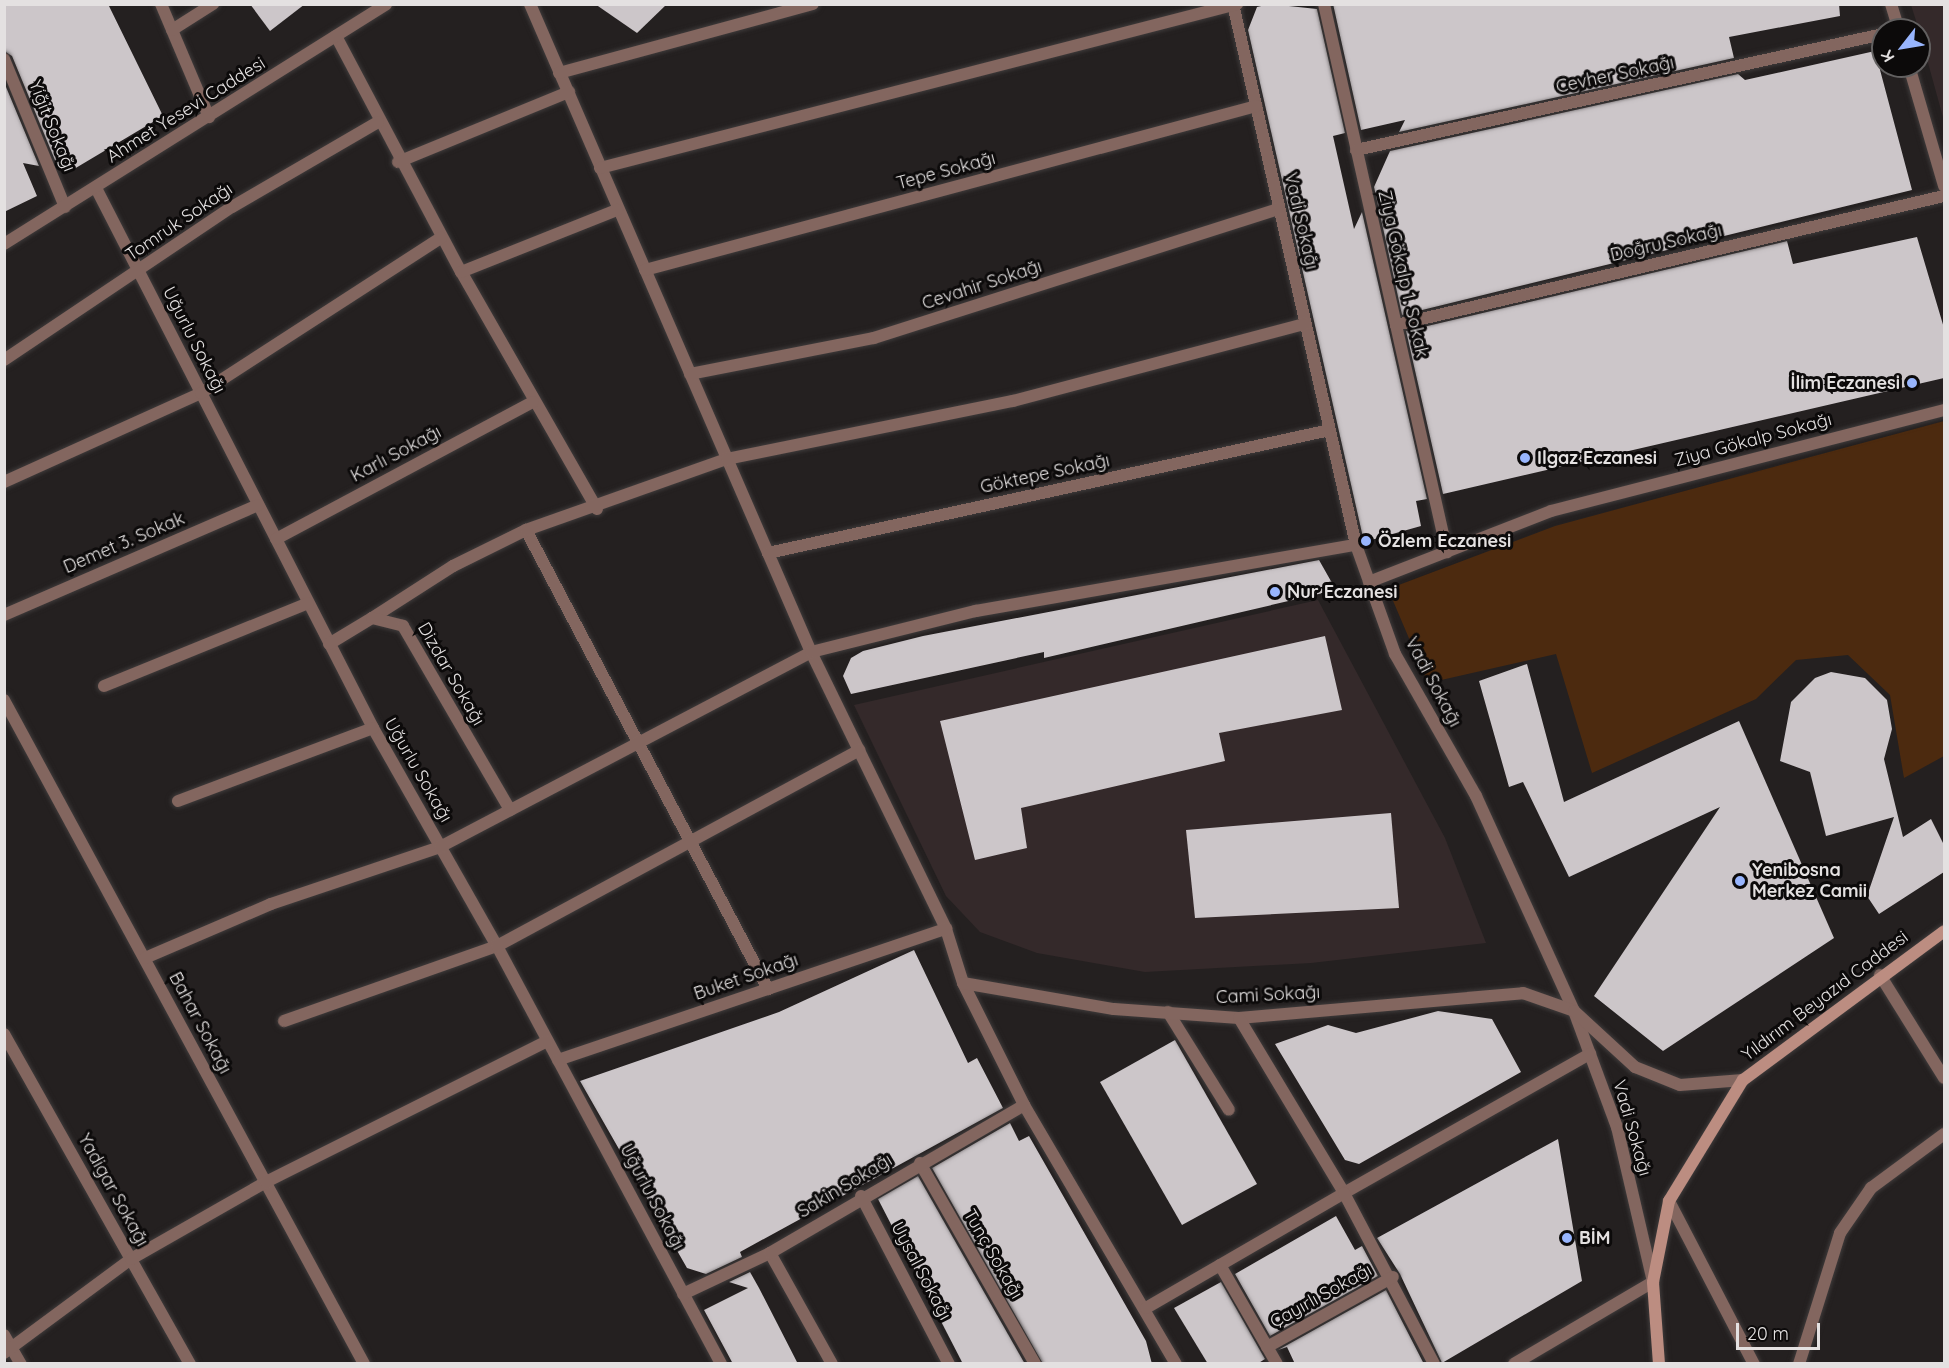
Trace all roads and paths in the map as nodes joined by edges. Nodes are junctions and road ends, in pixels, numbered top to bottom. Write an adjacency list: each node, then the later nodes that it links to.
1 (161, 4): 8 (street)
2 (213, 4): 8 (street)
3 (386, 4): 9 (street, Ahmet Yesevi Caddesi)
4 (530, 4): 12 (street)
5 (813, 4): 12 (street)
6 (1324, 4): 18 (street, Ziya Gökalp 1. Sokak)
7 (1235, 5): 15 (street, Vadi Sokağı); 20 (street)
8 (172, 30): 16 (street)
9 (336, 36): 16 (street, Ahmet Yesevi Caddesi); 17 (street)
10 (1871, 37): 18 (street, Cevher Sokağı)
11 (4, 59): 24 (street, Yiğit Sokağı)
12 (559, 73): 14 (street)
13 (1912, 78): 21 (street)
14 (569, 92): 19 (street); 20 (street)
15 (1256, 106): 25 (street, Vadi Sokağı); 29 (street, Tepe Sokağı)
16 (209, 117): 22 (street, Ahmet Yesevi Caddesi)
17 (378, 122): 19 (street); 30 (street, Tomruk Sokağı)
18 (1356, 150): 33 (street, Ziya Gökalp 1. Sokak)
19 (398, 162): 27 (street)
20 (600, 168): 26 (street)
21 (1944, 186)
22 (96, 188): 24 (street, Ahmet Yesevi Caddesi); 30 (street, Uğurlu Sokağı)
23 (1944, 196): 33 (street, Doğru Sokağı)
24 (65, 207): 28 (street, Ahmet Yesevi Caddesi)
25 (1279, 209): 32 (street, Vadi Sokağı); 35 (street, Cevahir Sokağı)
26 (617, 210): 29 (street); 31 (street)
27 (441, 238): 31 (street); 36 (street)
28 (4, 244)
29 (645, 270): 35 (street)
30 (138, 272): 34 (street, Tomruk Sokağı); 36 (street, Uğurlu Sokağı)
31 (461, 272): 37 (street)
32 (1305, 324): 39 (street, Vadi Sokağı); 40 (street)
33 (1396, 325): 47 (street, Ziya Gökalp 1. Sokak)
34 (4, 360)
35 (690, 374): 40 (street)
36 (201, 393): 41 (street); 42 (street, Uğurlu Sokağı)
37 (533, 402): 43 (street); 45 (street, Karlı Sokağı)
38 (1944, 410): 47 (street, Ziya Gökalp Sokağı)
39 (1329, 430): 46 (street, Vadi Sokağı); 48 (street, Göktepe Sokağı)
40 (727, 459): 43 (street); 48 (street)
41 (4, 482)
42 (258, 505): 45 (street, Uğurlu Sokağı); 51 (street, Demet 3. Sokak)
43 (597, 509): 44 (street)
44 (526, 530): 52 (street); 58 (street)
45 (276, 539): 50 (street, Uğurlu Sokağı)
46 (1356, 545): 49 (street, Vadi Sokağı); 54 (street)
47 (1447, 552): 49 (street, Ziya Gökalp Sokağı)
48 (768, 553): 54 (street)
49 (1369, 582): 71 (street, Vadi Sokağı)
50 (308, 603): 53 (street, Uğurlu Sokağı); 55 (street)
51 (4, 615)
52 (372, 618): 53 (street); 61 (street, Dizdar Sokağı)
53 (329, 644): 57 (street, Uğurlu Sokağı)
54 (811, 652): 58 (street); 59 (street)
55 (104, 686)
56 (4, 700): 67 (street, Bahar Sokağı)
57 (373, 728): 60 (street); 63 (street, Uğurlu Sokağı)
58 (637, 744): 61 (street); 62 (street)
59 (859, 750): 62 (street); 64 (street)
60 (178, 801)
61 (510, 810): 63 (street)
62 (691, 841): 66 (street); 70 (street)
63 (440, 847): 66 (street, Uğurlu Sokağı); 67 (street)
64 (946, 929): 69 (street); 70 (street, Buket Sokağı)
65 (1944, 931): 68 (main road, Yıldırım Beyazıd Caddesi)
66 (497, 945): 74 (street); 76 (street, Uğurlu Sokağı)
67 (145, 958): 85 (street, Bahar Sokağı)
68 (1880, 975): 79 (street); 80 (main road, Yıldırım Beyazıd Caddesi)
69 (963, 983): 72 (street, Cami Sokağı); 81 (street)
70 (768, 989): 78 (street, Buket Sokağı)
71 (1574, 1011): 73 (street, Cami Sokağı); 77 (street, Vadi Sokağı); 80 (street)
72 (1168, 1012): 73 (street, Cami Sokağı); 82 (street)
73 (1239, 1018): 86 (street)
74 (284, 1021)
75 (4, 1034): 90 (street, Yadigar Sokağı)
76 (547, 1041): 78 (street, Uğurlu Sokağı); 85 (street)
77 (1590, 1054): 86 (street); 93 (street, Vadi Sokağı)
78 (558, 1060): 94 (street, Uğurlu Sokağı)
79 (1942, 1070)
80 (1743, 1080): 88 (main road, Yıldırım Beyazıd Caddesi)
81 (1024, 1106): 84 (street, Sakin Sokağı); 95 (street)
82 (1229, 1110)
83 (1944, 1134): 112 (street)
84 (920, 1163): 87 (street, Sakin Sokağı); 105 (street, Tunç Sokağı)
85 (266, 1182): 90 (street); 101 (street, Bahar Sokağı)
86 (1344, 1193): 91 (street); 92 (street)
87 (861, 1196): 89 (street, Sakin Sokağı); 104 (street, Uysal Sokağı)
88 (1669, 1201): 93 (main road, Yıldırım Beyazıd Caddesi); 111 (street)
89 (770, 1253): 94 (street, Sakin Sokağı); 103 (street)
90 (131, 1258): 98 (street); 100 (street, Yadigar Sokağı)
91 (1220, 1266): 95 (street); 97 (street, Çayırlı Sokağı)
92 (1393, 1277): 97 (street, Çayırlı Sokağı); 108 (street)
93 (1653, 1282): 109 (street); 110 (main road, Yıldırım Beyazıd Caddesi)
94 (683, 1294): 102 (street, Uğurlu Sokağı)
95 (1146, 1308): 106 (street)
96 (4, 1335): 98 (street)
97 (1267, 1347): 107 (street, Çayırlı Sokağı)
98 (8, 1351): 99 (street)
99 (21, 1364)
100 (190, 1364)
101 (364, 1364)
102 (721, 1364)
103 (832, 1364)
104 (949, 1364)
105 (1035, 1364)
106 (1176, 1364)
107 (1277, 1364)
108 (1434, 1364)
109 (1514, 1364)
110 (1659, 1364)
111 (1754, 1364)
112 (1798, 1364)

